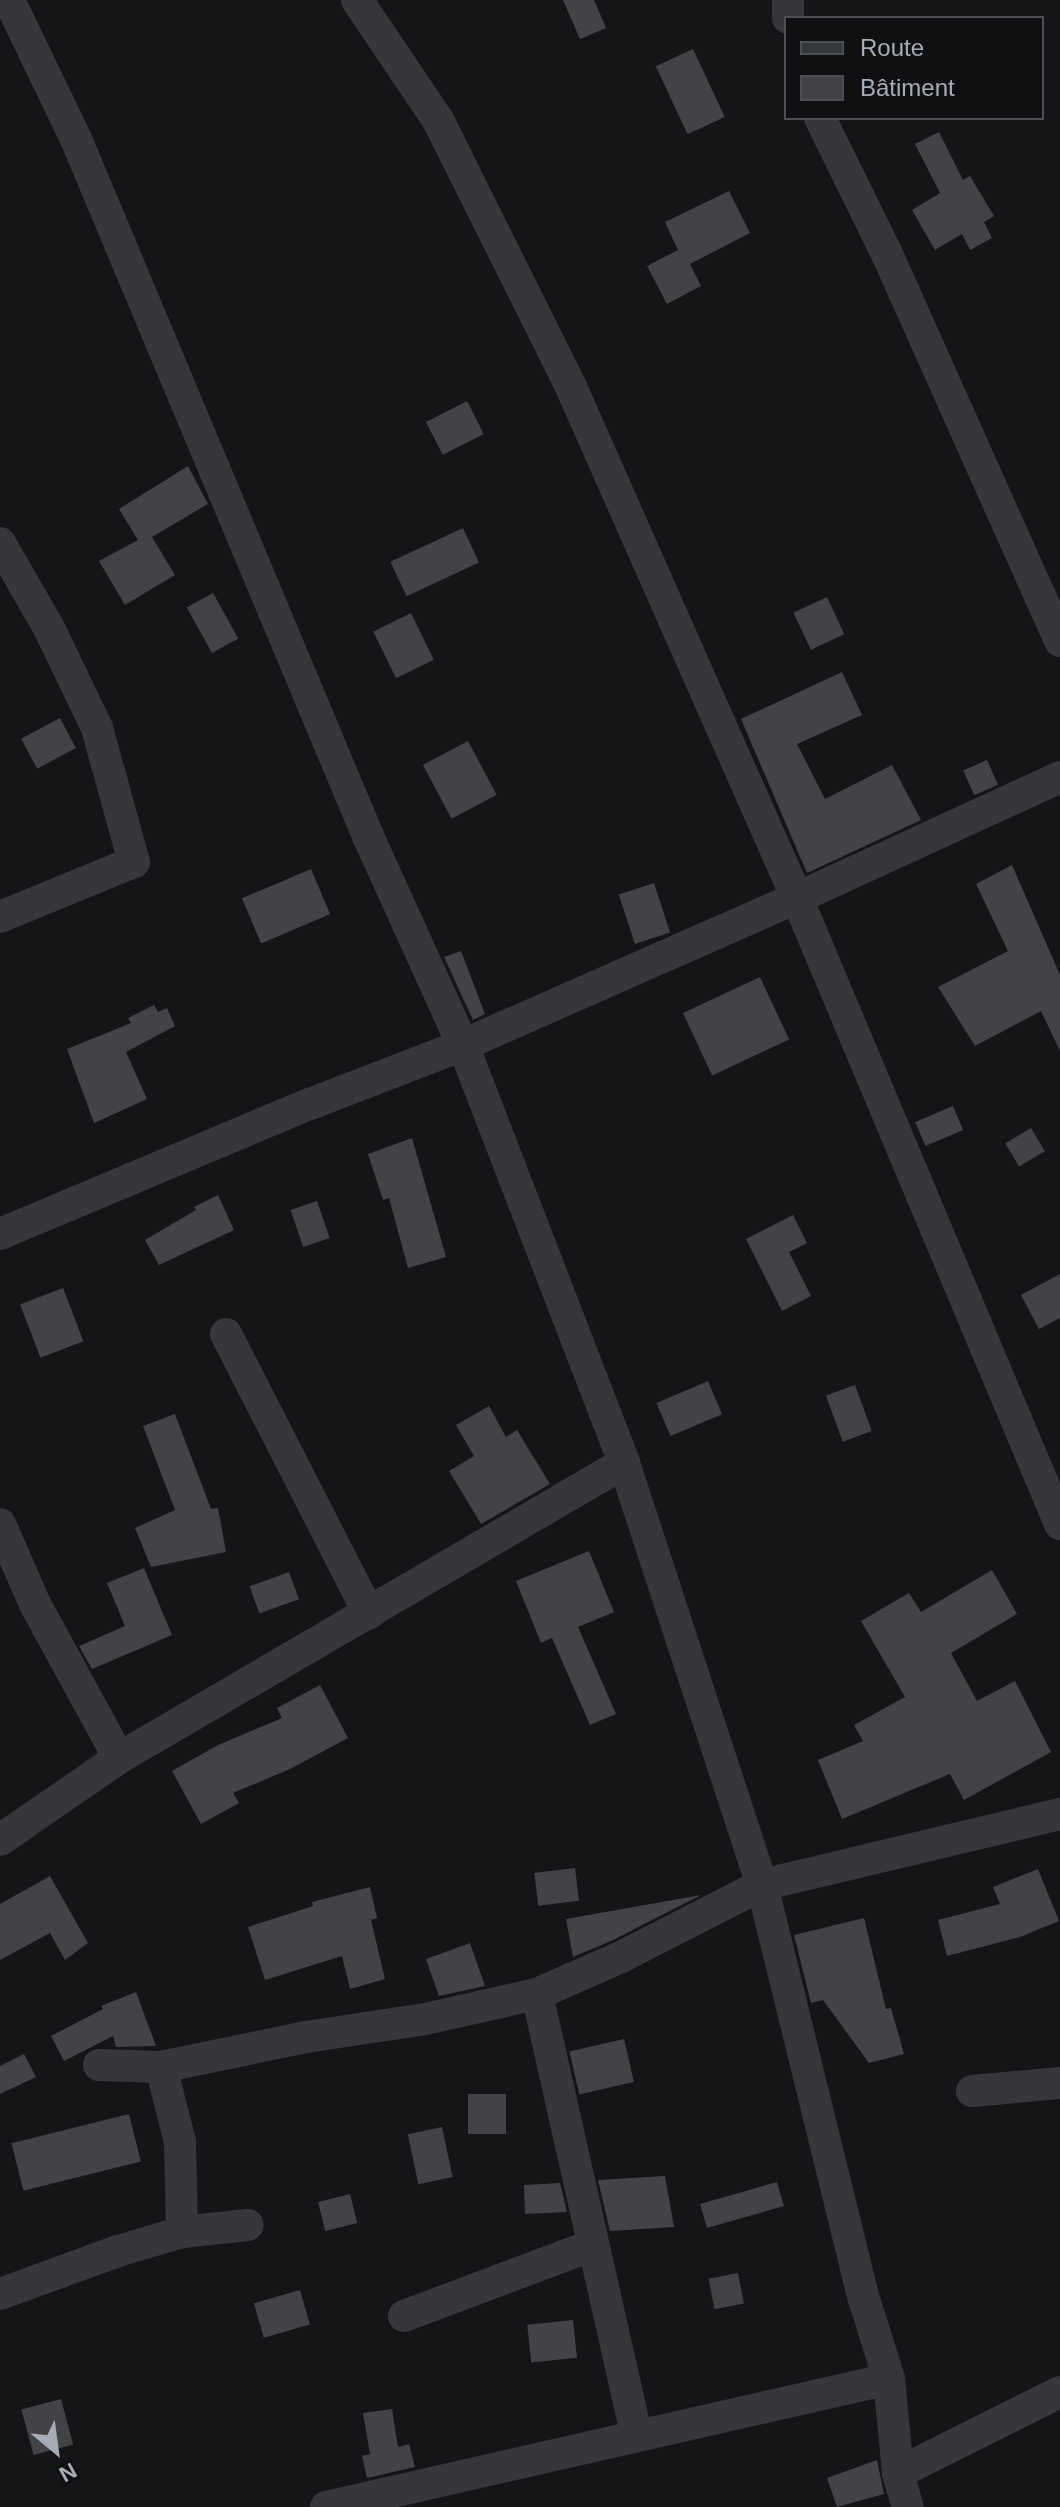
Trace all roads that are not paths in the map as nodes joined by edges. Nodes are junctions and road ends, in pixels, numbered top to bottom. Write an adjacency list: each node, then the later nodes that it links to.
1 (9, 0): 9 (street)
2 (357, 0): 7 (street)
3 (821, 120): 5 (street)
4 (0, 543): 8 (street)
5 (1060, 641)
6 (1060, 777): 7 (street)
7 (797, 898): 9 (street); 14 (street)
8 (0, 917)
9 (463, 1045): 10 (street); 12 (street)
10 (0, 1234)
11 (226, 1334): 15 (street)
12 (624, 1463): 15 (street); 19 (street)
13 (0, 1524): 16 (street)
14 (1060, 1524)
15 (369, 1613): 16 (street)
16 (119, 1758): 18 (street)
17 (1060, 1814): 19 (street)
18 (0, 1840)
19 (762, 1885): 20 (street); 30 (street)
20 (537, 1994): 22 (street); 27 (street)
21 (99, 2065): 22 (street)
22 (161, 2067): 26 (street)
23 (1060, 2083): 24 (street)
24 (972, 2091)
25 (248, 2225): 26 (street)
26 (182, 2232): 28 (street)
27 (593, 2245): 29 (street); 32 (street)
28 (0, 2294)
29 (404, 2316)
30 (889, 2379): 32 (street); 33 (street)
31 (1060, 2392): 33 (street)
32 (636, 2435): 34 (street)
33 (898, 2473): 35 (street)
34 (326, 2507)
35 (908, 2507)

